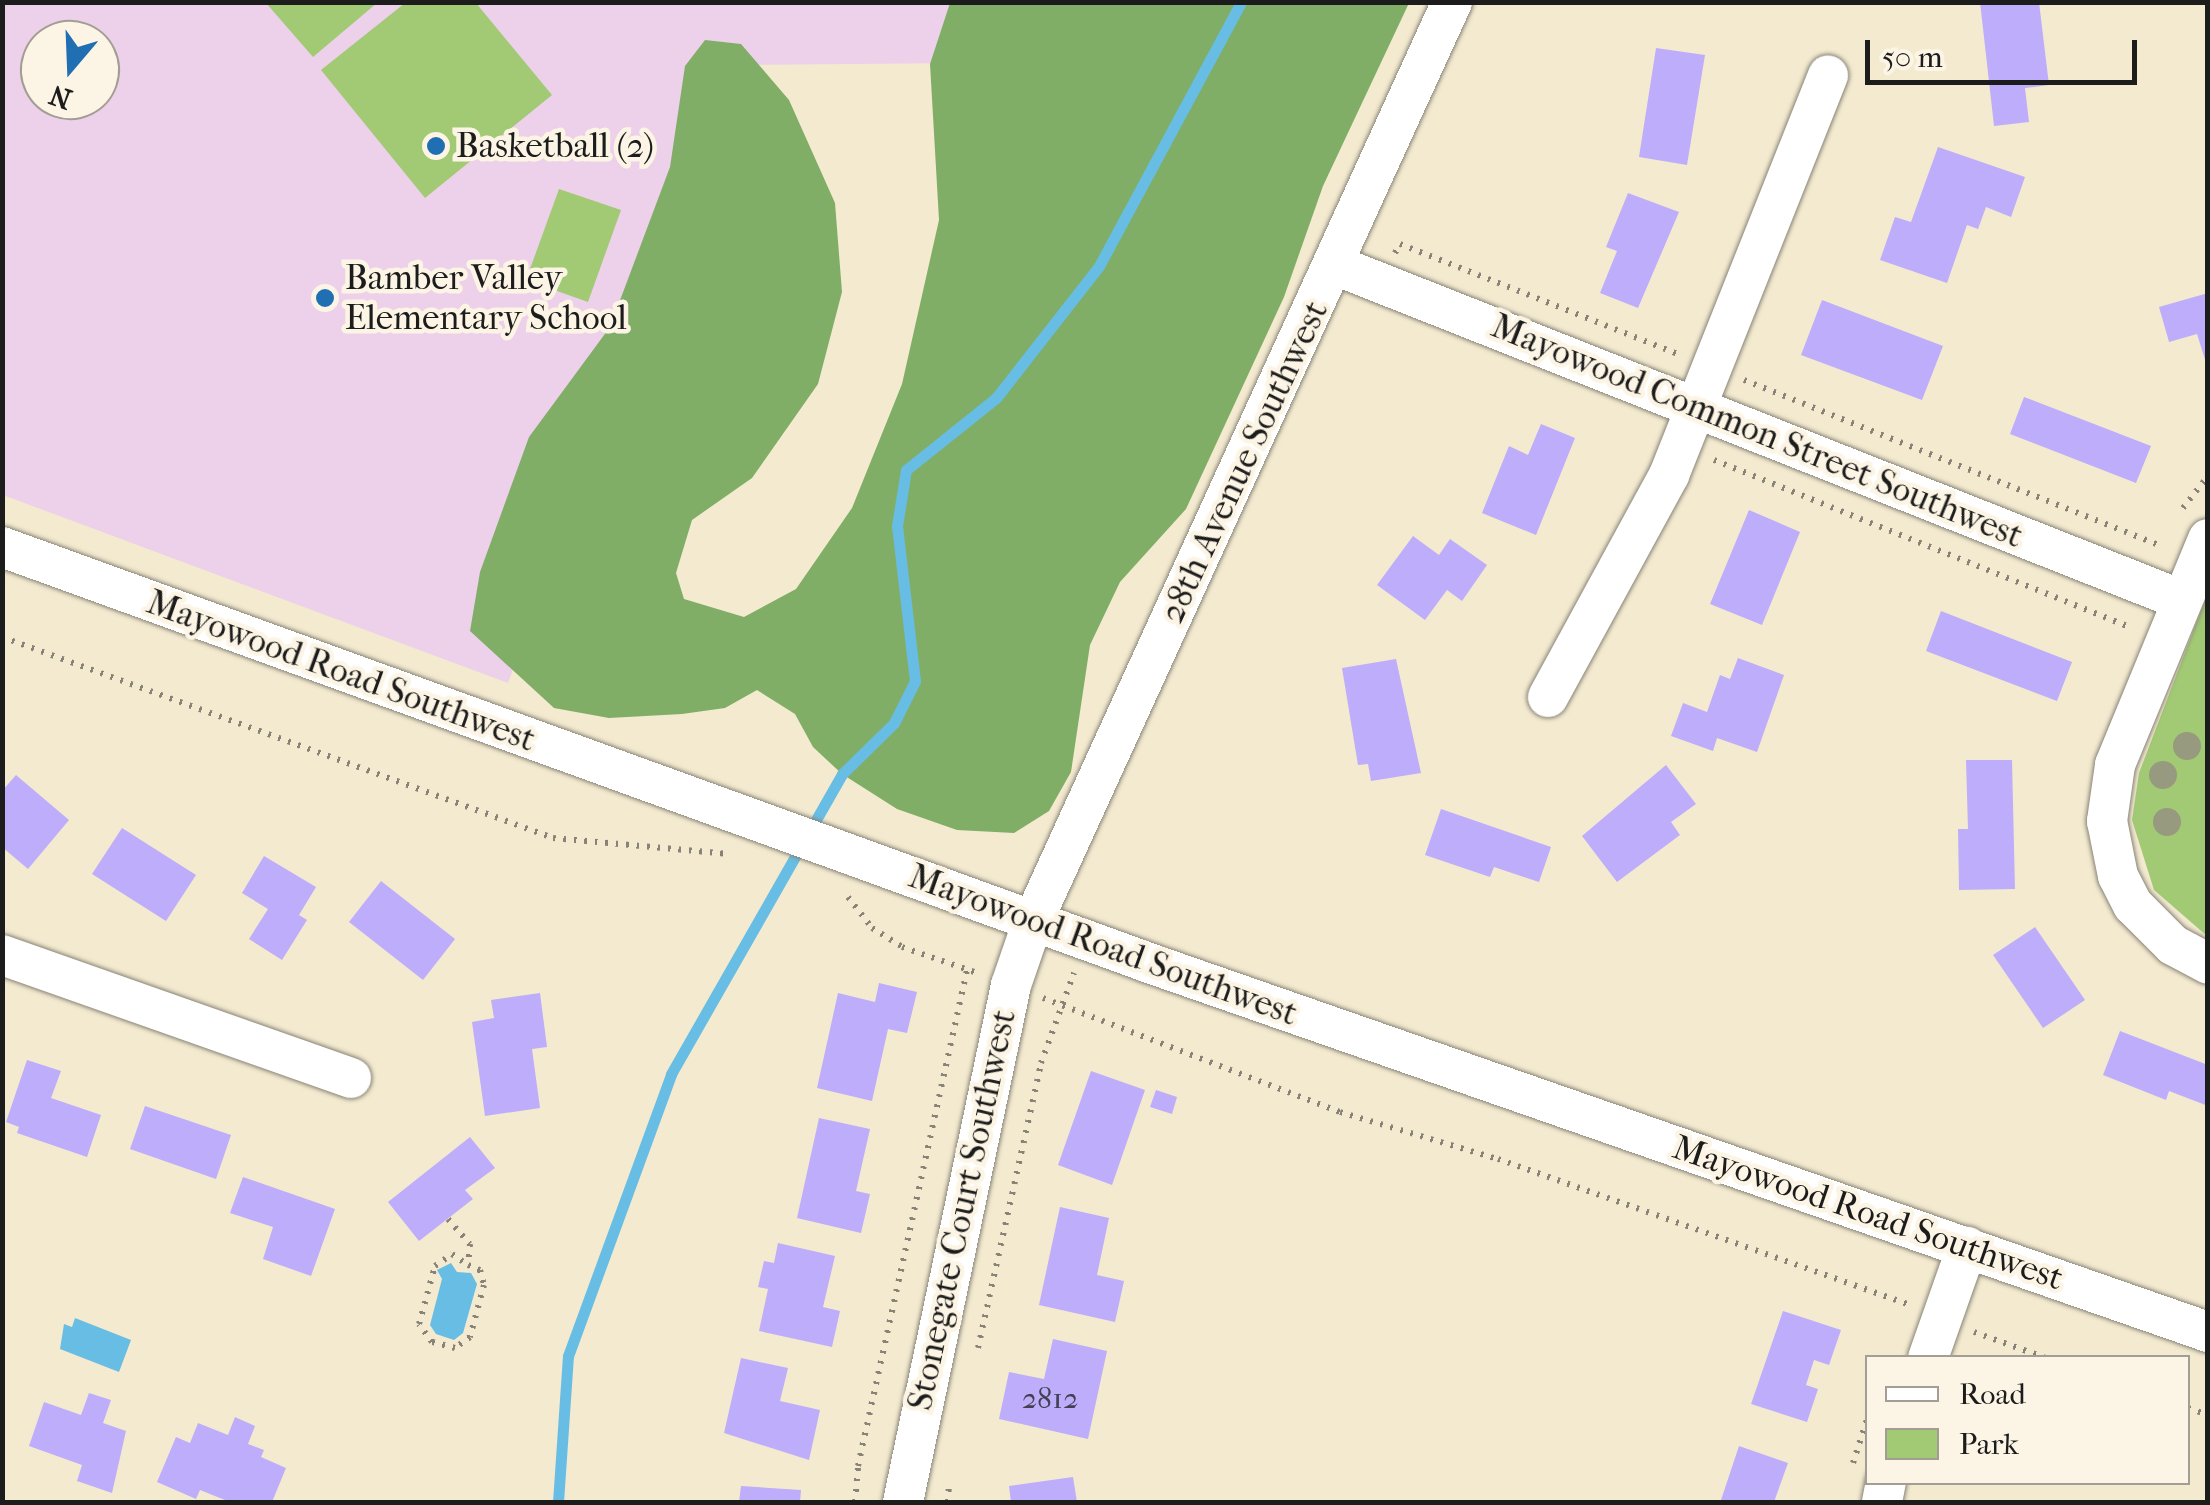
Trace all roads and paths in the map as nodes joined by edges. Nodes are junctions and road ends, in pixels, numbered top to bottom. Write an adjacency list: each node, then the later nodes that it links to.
1 (1452, 2): 4 (street, 28th Avenue Southwest)
2 (1828, 76): 5 (street)
3 (1400, 244): 5 (path)
4 (1335, 266): 6 (street, Mayowood Common Street Southwest); 17 (street, 28th Avenue Southwest)
5 (1713, 368): 6 (street); 9 (path)
6 (1698, 406): 7 (street); 11 (street, Mayowood Common Street Southwest)
7 (1681, 447): 12 (path); 14 (street)
8 (2208, 540): 11 (street)
9 (2161, 546)
10 (2, 547): 17 (street, Mayowood Road Southwest)
11 (2179, 599): 19 (street)
12 (2130, 627)
13 (2, 636): 15 (path)
14 (1548, 697)
15 (726, 854)
16 (835, 888): 31 (path)
17 (1033, 921): 22 (street, Mayowood Road Southwest); 32 (street, Stonegate Court Southwest)
18 (2, 955): 20 (street)
19 (2208, 964)
20 (350, 1078)
21 (448, 1219): 23 (path)
22 (1967, 1247): 25 (street, Mayowood Road Southwest); 27 (street)
23 (468, 1265): 23 (path)
24 (1906, 1304): 29 (path)
25 (2208, 1332)
26 (1976, 1333): 28 (path)
27 (1929, 1355)
28 (2038, 1355)
29 (974, 1365)
30 (949, 1478): 33 (path)
31 (855, 1502)
32 (902, 1502)
33 (948, 1502)

